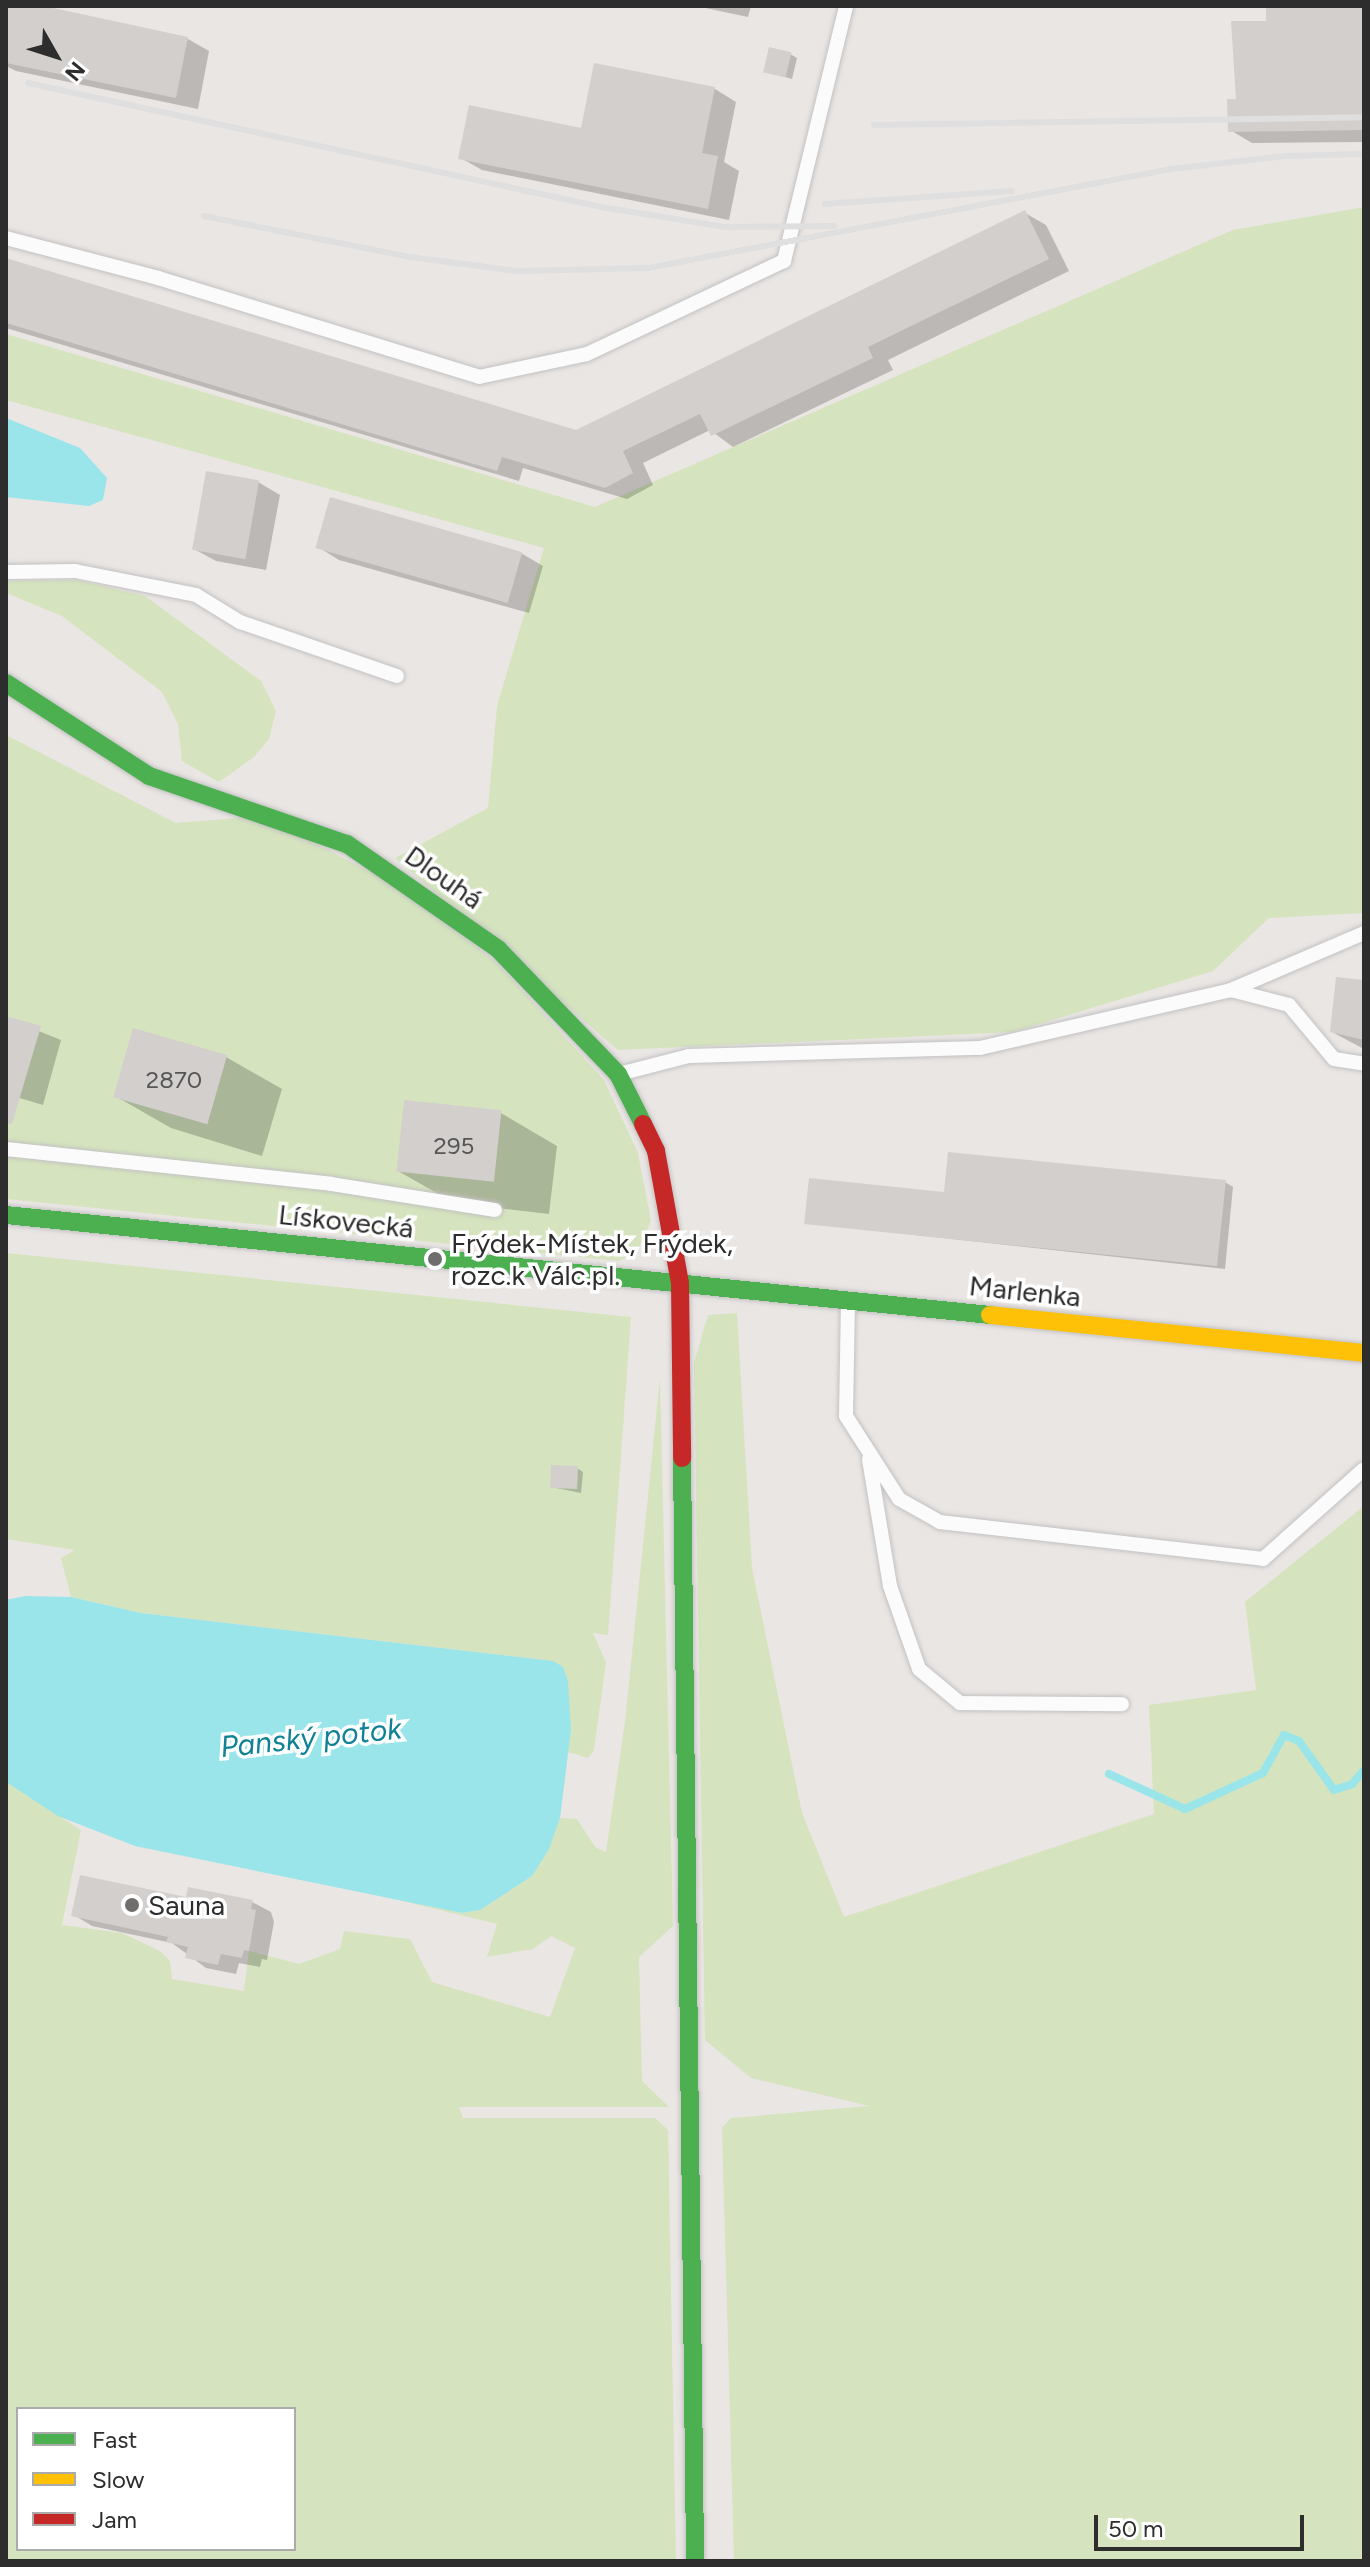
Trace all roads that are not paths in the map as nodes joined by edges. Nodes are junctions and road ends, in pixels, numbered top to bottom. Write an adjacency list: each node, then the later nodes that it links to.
1 (846, 6): 2 (lane)
2 (6, 238)
3 (6, 572): 4 (lane)
4 (397, 676)
5 (6, 683): 9 (street, Dlouhá)
6 (1364, 933): 7 (lane)
7 (1231, 990): 8 (lane); 9 (lane)
8 (1364, 1064)
9 (618, 1074): 13 (street, Dlouhá)
10 (6, 1149): 11 (lane)
11 (495, 1210)
12 (6, 1215): 13 (street, Lískovecká)
13 (680, 1283): 14 (street, Marlenka); 19 (street, Dlouhá)
14 (848, 1300): 15 (street, Marlenka); 16 (lane)
15 (1364, 1353)
16 (868, 1454): 17 (lane); 18 (lane)
17 (1364, 1469)
18 (1122, 1704)
19 (695, 2561)

